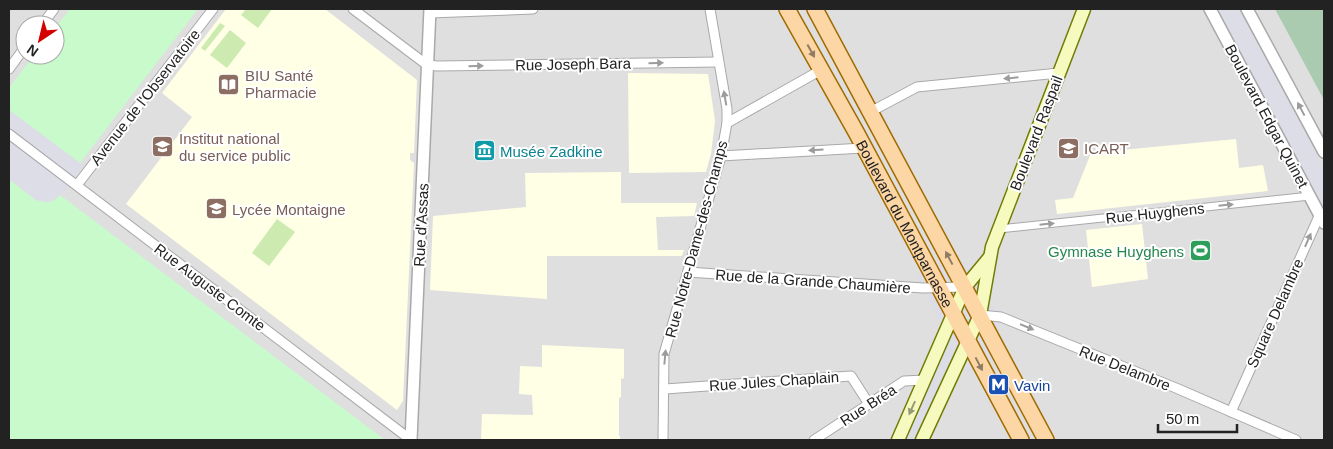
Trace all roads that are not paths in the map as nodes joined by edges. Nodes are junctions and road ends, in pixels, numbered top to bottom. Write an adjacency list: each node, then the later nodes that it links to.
1 (214, 9): 21 (street, Avenue de l'Observatoire)
2 (353, 9): 12 (street)
3 (532, 9): 10 (street)
4 (710, 9): 11 (street, Rue Notre-Dame-des-Champs)
5 (788, 9): 13 (main road, Boulevard du Montparnasse, one-way to 13)
6 (815, 9): 15 (main road, Boulevard du Montparnasse)
7 (1084, 9): 14 (main road, Boulevard Raspail)
8 (1210, 9): 22 (street, Boulevard Edgar Quinet)
9 (1247, 9): 19 (street, one-way to 9)
10 (430, 11): 12 (street, Rue d'Assas)
11 (718, 62): 12 (street, Rue Joseph Bara, one-way to 11); 16 (street, Rue Notre-Dame-des-Champs, one-way to 11)
12 (427, 65): 36 (street, Rue d'Assas)
13 (821, 70): 16 (street); 18 (main road, Boulevard du Montparnasse)
14 (1059, 73): 15 (street, one-way to 15); 24 (main road, Boulevard Raspail)
15 (870, 112): 27 (main road, Boulevard du Montparnasse, one-way to 15)
16 (727, 122): 20 (street, Rue Notre-Dame-des-Champs)
17 (9, 134): 21 (street, Rue Auguste Comte)
18 (864, 148): 20 (street, one-way to 20); 28 (main road, Boulevard du Montparnasse)
19 (1324, 152)
20 (721, 156): 26 (street, Rue Notre-Dame-des-Champs)
21 (77, 186): 36 (street, Rue Auguste Comte)
22 (1310, 196): 23 (street, Boulevard Edgar Quinet); 24 (street, Rue Huyghens, one-way to 22)
23 (1322, 218): 35 (street, Square Delambre, one-way to 23)
24 (999, 229): 25 (main road, Boulevard Raspail)
25 (989, 258): 27 (main road, Boulevard Raspail); 29 (main road, Boulevard Raspail)
26 (688, 272): 28 (street, Rue de la Grande Chaumière); 33 (street, Rue Notre-Dame-des-Champs, one-way to 26)
27 (965, 287): 28 (street); 29 (main road, Boulevard du Montparnasse); 30 (main road, Boulevard Raspail)
28 (939, 289): 30 (main road, Boulevard du Montparnasse)
29 (980, 315): 31 (main road, Boulevard Raspail); 35 (street, Rue Delambre, one-way to 35); 42 (main road, Boulevard du Montparnasse)
30 (954, 316): 31 (main road, Boulevard du Montparnasse); 32 (main road, Boulevard Raspail)
31 (968, 342): 40 (main road, Boulevard Raspail); 41 (main road, Boulevard du Montparnasse, one-way to 41)
32 (925, 380): 34 (street, Rue Bréa); 39 (main road, Boulevard Raspail, one-way to 39)
33 (665, 388): 34 (street, Rue Jules Chaplain); 37 (street, Rue Notre-Dame-des-Champs)
34 (869, 404): 38 (street, Rue Bréa)
35 (1231, 412): 43 (street, Rue Delambre)
36 (411, 440)
37 (663, 440)
38 (814, 440)
39 (898, 440)
40 (922, 440)
41 (1021, 440)
42 (1046, 440)
43 (1296, 440)

